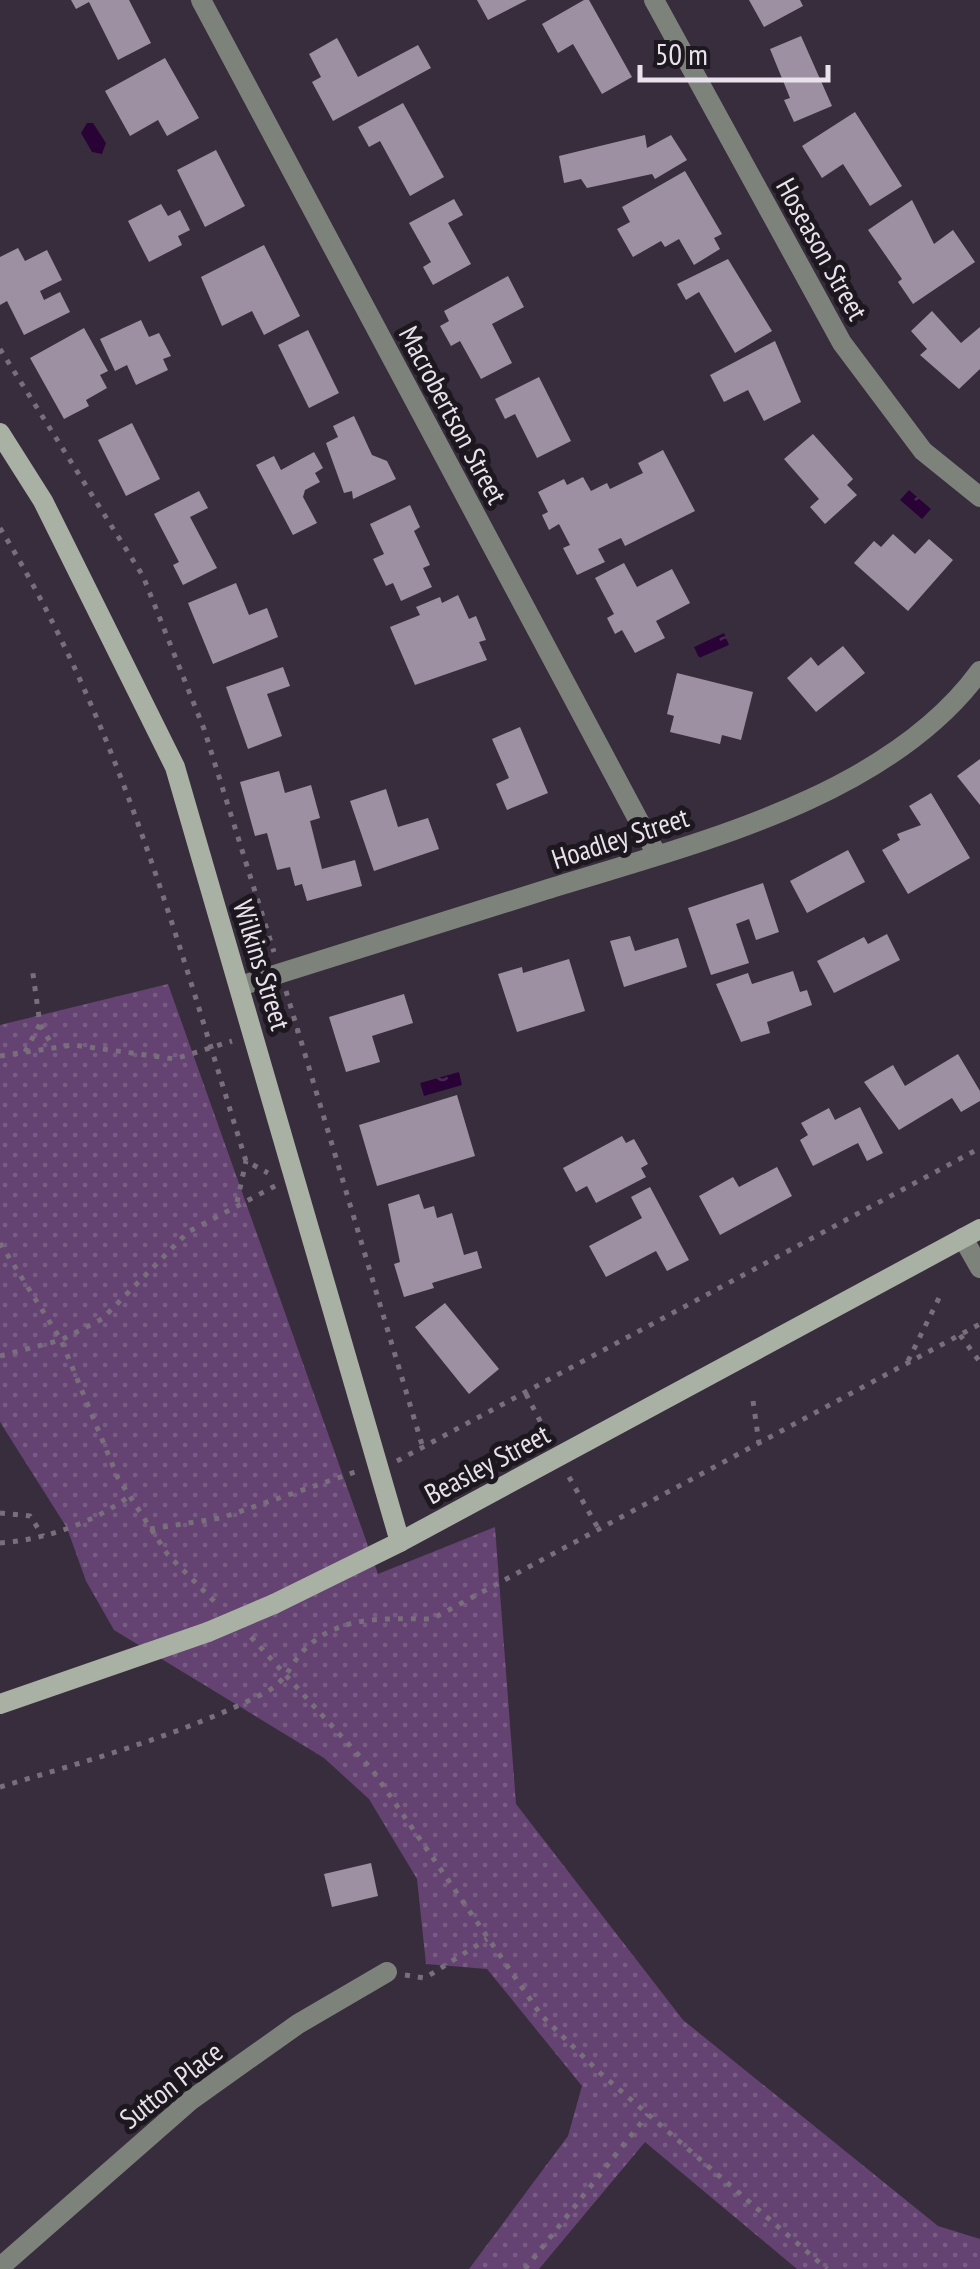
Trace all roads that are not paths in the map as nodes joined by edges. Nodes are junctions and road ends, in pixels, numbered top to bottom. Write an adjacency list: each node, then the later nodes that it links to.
1 (201, 0): 6 (street, Macrobertson Street)
2 (654, 0): 4 (street, Hoseason Street)
3 (0, 433): 7 (street, Wilkins Street)
4 (980, 496)
5 (980, 671): 6 (street, Hoadley Street)
6 (657, 855): 7 (street, Hoadley Street)
7 (240, 986): 10 (street, Wilkins Street)
8 (971, 1234): 9 (street); 10 (street, Beasley Street)
9 (980, 1268)
10 (400, 1542): 11 (street, Beasley Street, bridge)
11 (0, 1704)
12 (387, 1972): 13 (street, Sutton Place)
13 (7, 2262)

